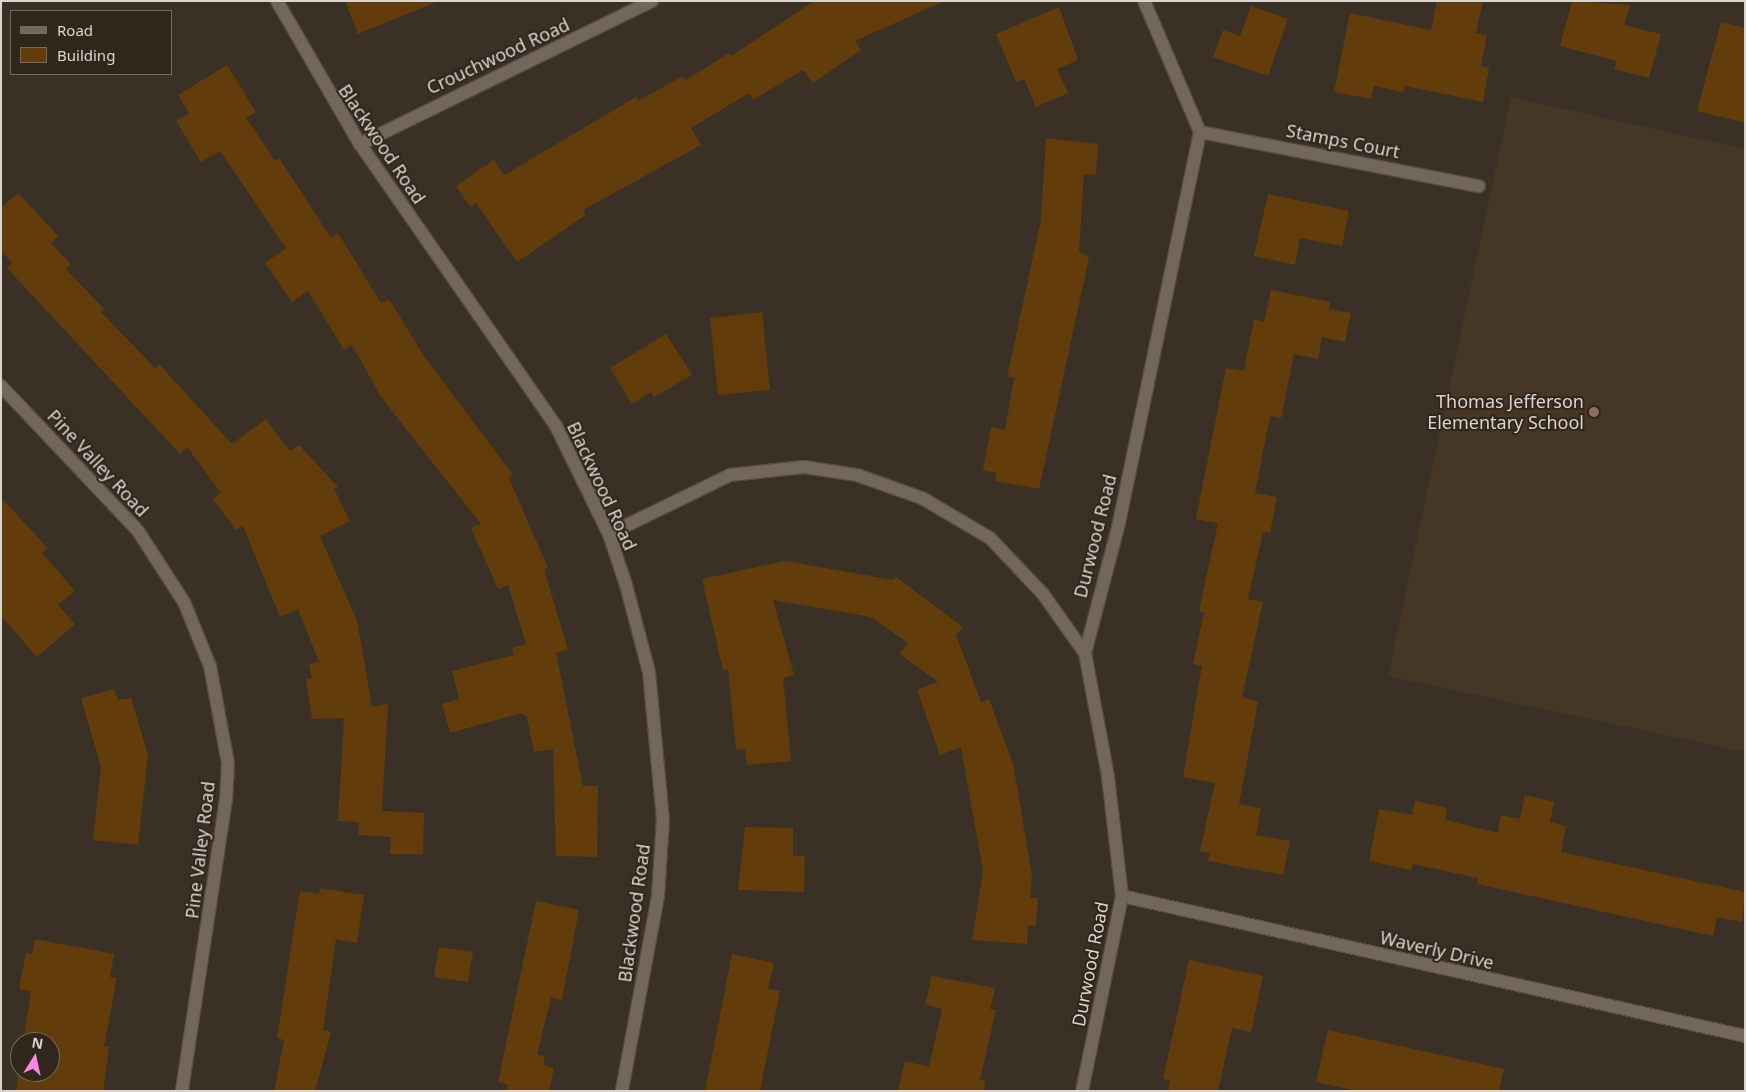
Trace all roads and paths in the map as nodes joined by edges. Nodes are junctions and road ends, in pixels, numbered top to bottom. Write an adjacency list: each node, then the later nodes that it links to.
1 (277, 1): 5 (street, Blackwood Road)
2 (652, 1): 5 (street, Crouchwood Road)
3 (1144, 1): 4 (street)
4 (1200, 132): 6 (street, Stamps Court); 9 (street, Durwood Road)
5 (360, 144): 8 (street, Blackwood Road)
6 (1479, 186)
7 (1, 386): 12 (street, Pine Valley Road)
8 (609, 534): 9 (street); 13 (street, Blackwood Road)
9 (1085, 653): 10 (street, Durwood Road)
10 (1122, 896): 11 (street, Waverly Drive); 14 (street, Durwood Road)
11 (1745, 1036)
12 (182, 1091)
13 (622, 1091)
14 (1082, 1091)

